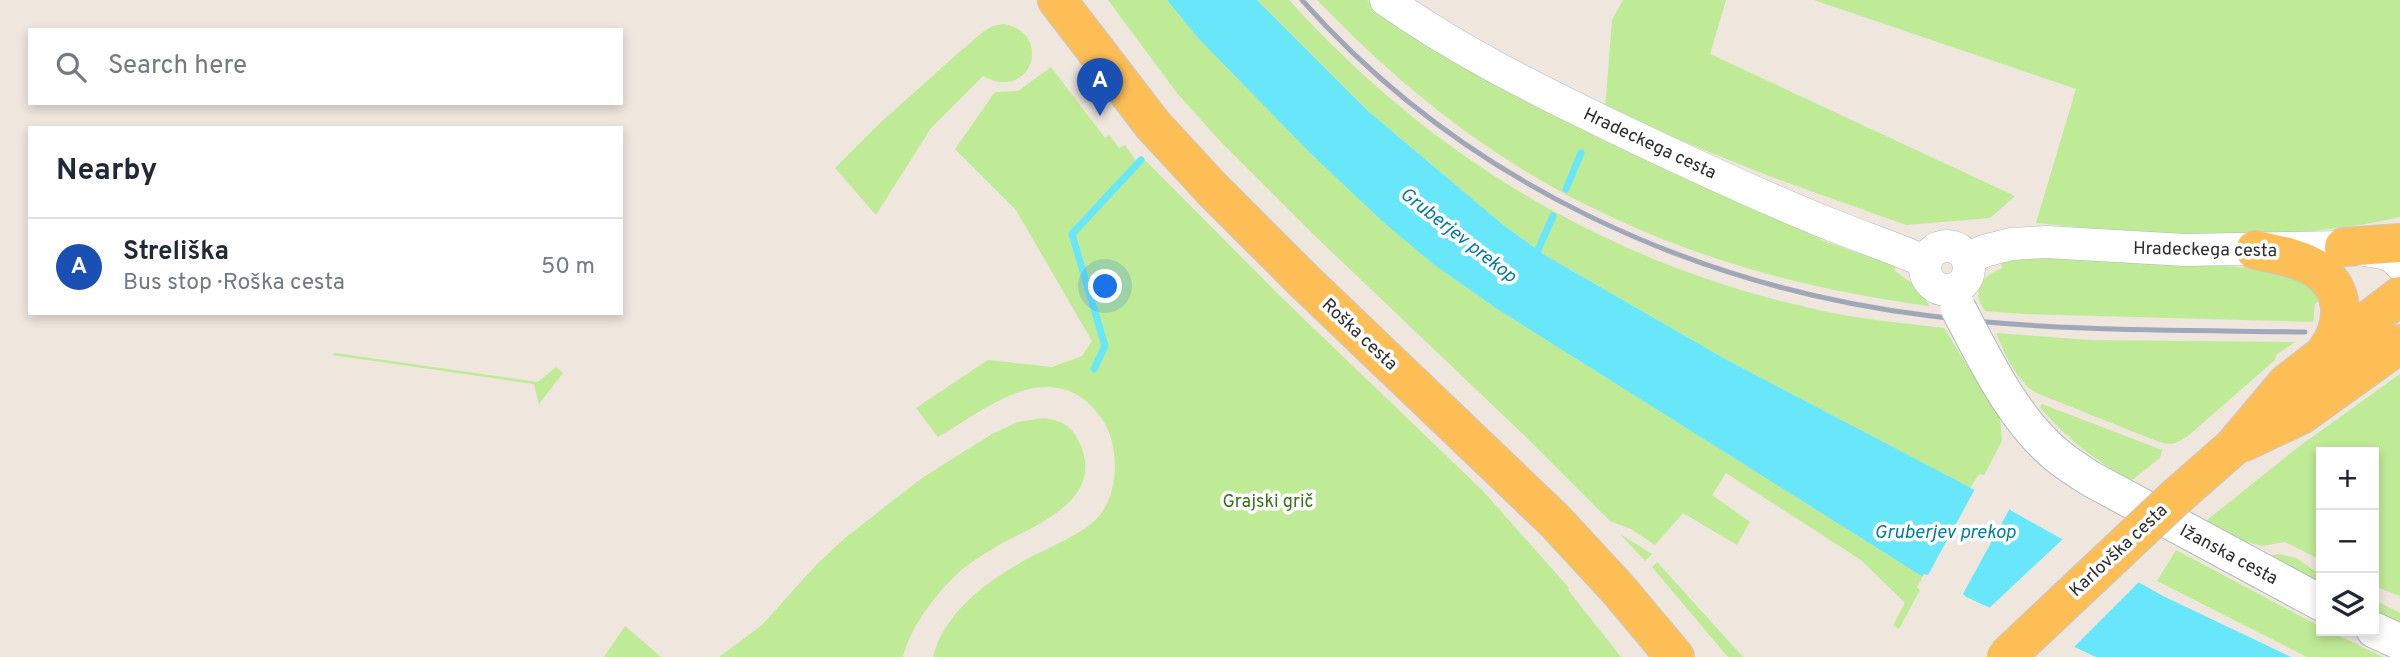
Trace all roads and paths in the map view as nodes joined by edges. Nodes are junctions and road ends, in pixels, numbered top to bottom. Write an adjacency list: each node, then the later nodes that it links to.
1 (1057, 0): 17 (main road, Roška cesta)
2 (1386, 0): 7 (street, Hradeckega cesta)
3 (2400, 243): 4 (main road)
4 (2344, 247): 5 (street, Hradeckega cesta); 8 (street, Hradeckega cesta)
5 (2255, 250): 6 (street, Hradeckega cesta); 12 (main road)
6 (1967, 259): 7 (street); 10 (street)
7 (1926, 262): 10 (street)
8 (2400, 264)
9 (2400, 296): 12 (main road, Karlovška cesta)
10 (1960, 309): 14 (main road, Ižanska cesta)
11 (2400, 344): 13 (main road, Karlovška cesta)
12 (2326, 351): 13 (main road, Karlovška cesta)
13 (2233, 447): 18 (main road, Karlovška cesta, bridge)
14 (2316, 600)
15 (2379, 632): 16 (main road)
16 (2400, 642)
17 (1675, 657)
18 (2006, 657)

